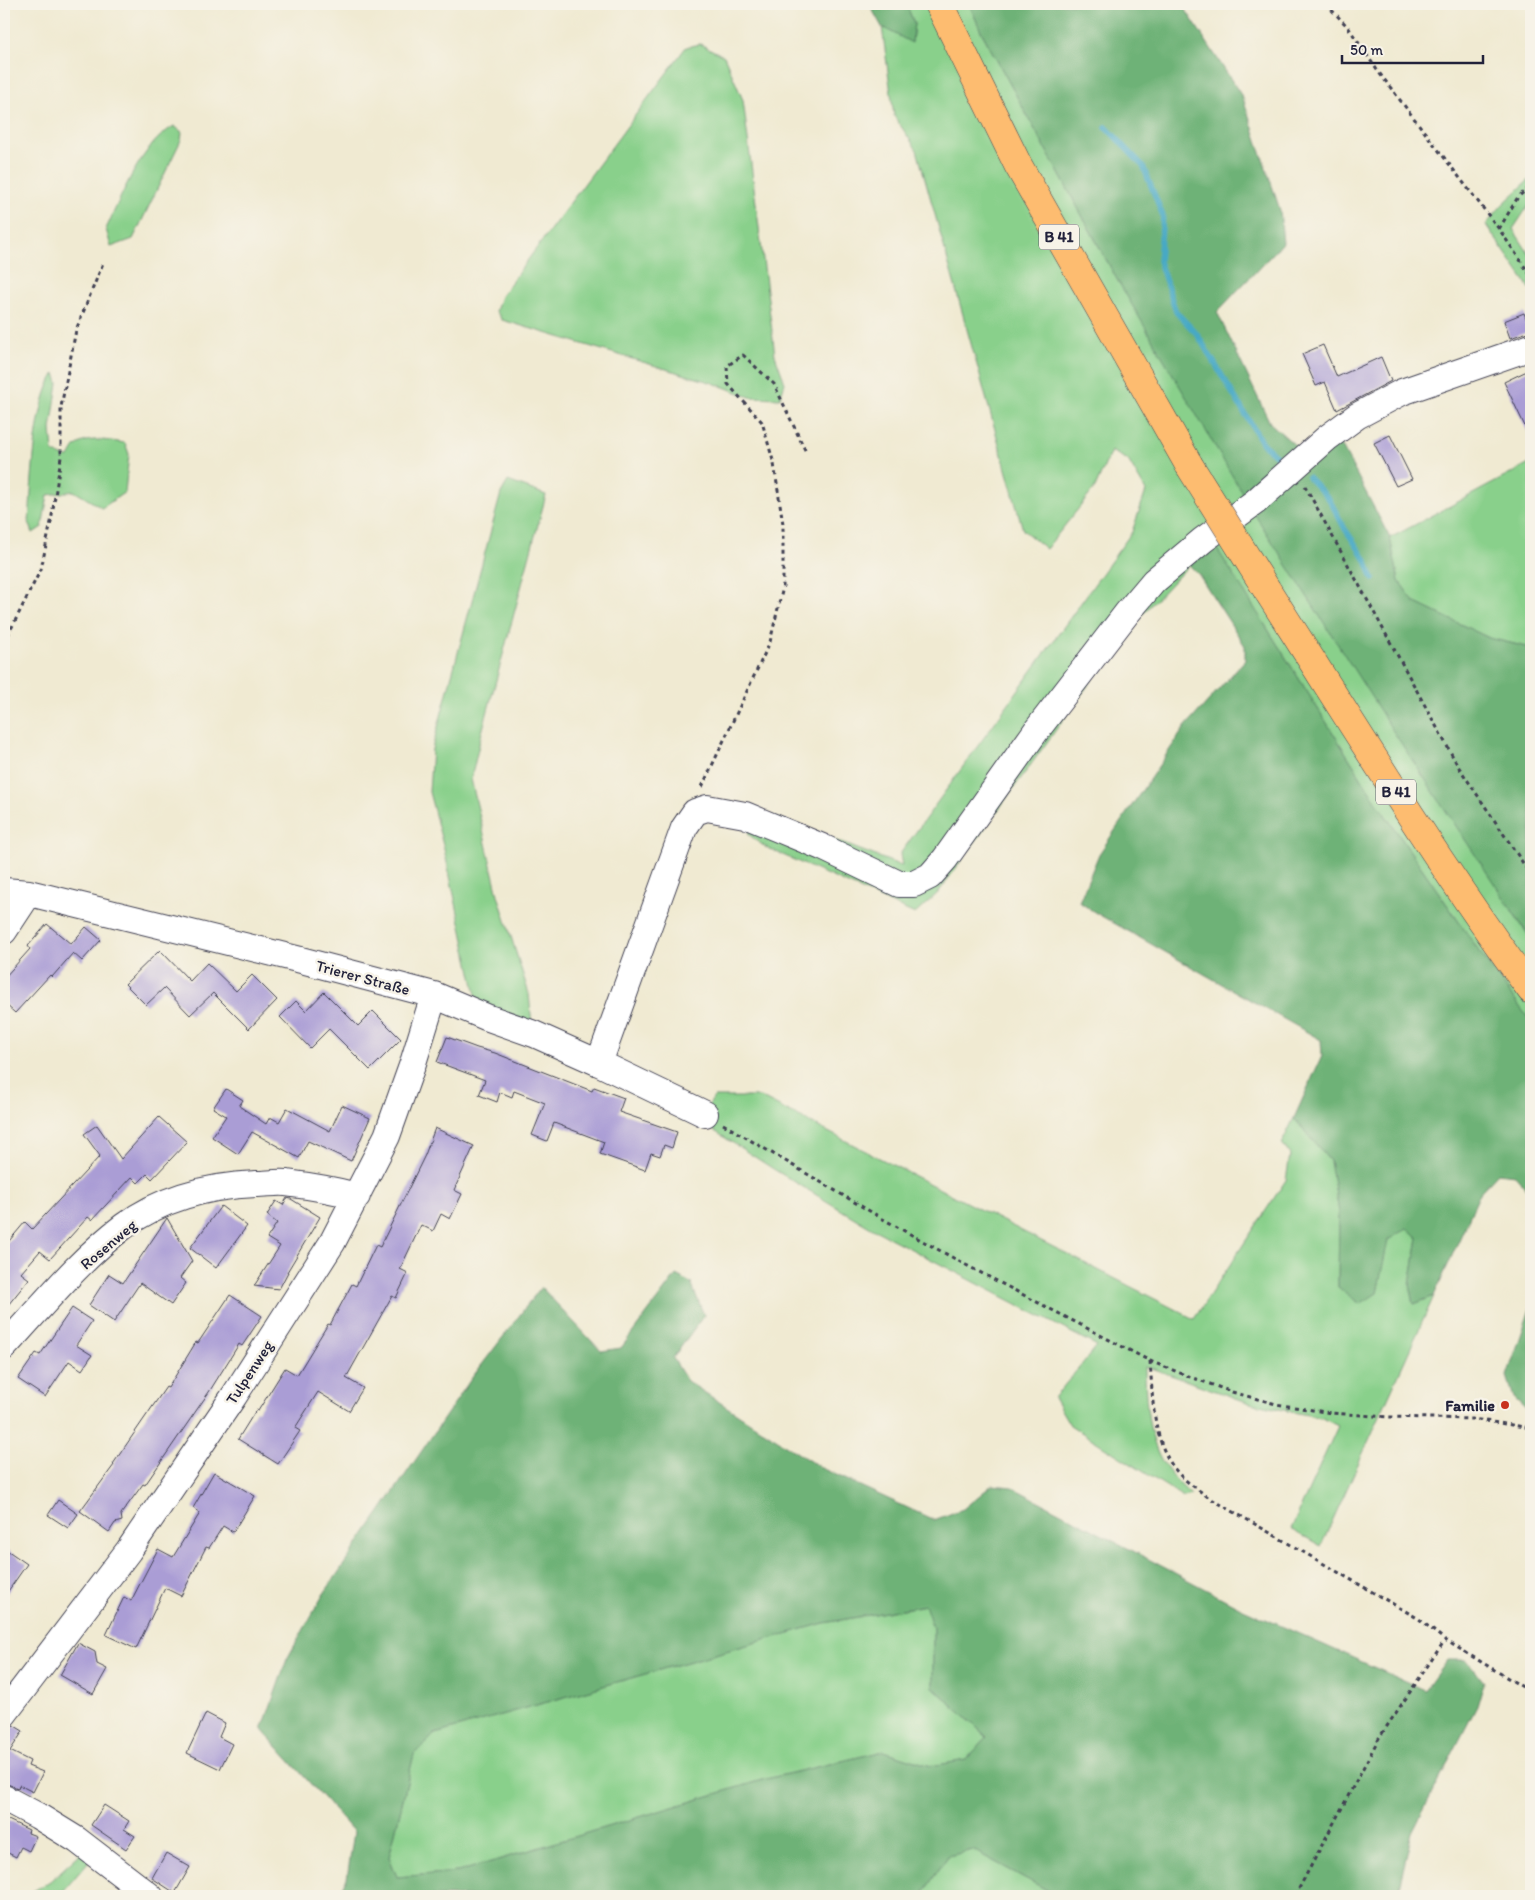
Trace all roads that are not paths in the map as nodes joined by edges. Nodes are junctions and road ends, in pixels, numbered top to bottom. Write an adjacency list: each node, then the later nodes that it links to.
1 (939, 4): 5 (highway, B 41, bridge)
2 (1531, 347): 7 (street)
3 (16, 892): 4 (street); 6 (street, Trierer Straße)
4 (4, 931)
5 (1531, 990)
6 (434, 995): 7 (street, Trierer Straße); 9 (street, Tulpenweg)
7 (599, 1063): 8 (street, Trierer Straße)
8 (705, 1114)
9 (357, 1196): 10 (street, Rosenweg); 11 (street, Tulpenweg)
10 (4, 1347)
11 (4, 1714)
12 (4, 1798): 13 (street)
13 (150, 1896)

